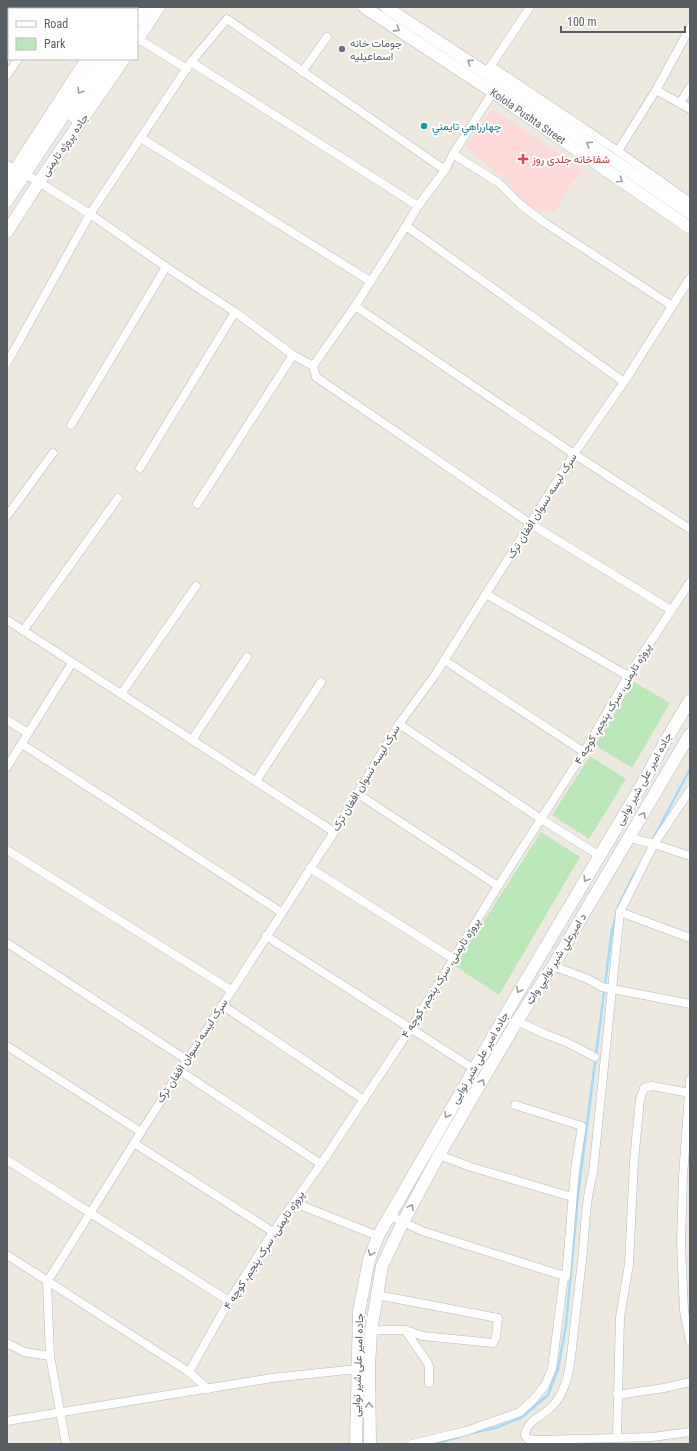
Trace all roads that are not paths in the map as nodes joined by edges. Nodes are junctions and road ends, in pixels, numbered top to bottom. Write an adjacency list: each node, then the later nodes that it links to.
1 (145, 7): 6 (main road)
2 (159, 7): 9 (main road)
3 (364, 7): 22 (main road, Kolola Pushta Street, one-way to 22)
4 (386, 7): 17 (main road, one-way to 4)
5 (530, 7): 17 (street)
6 (138, 18)
7 (690, 28): 21 (street)
8 (327, 37): 18 (street)
9 (138, 38)
10 (138, 40): 16 (street)
11 (17, 60): 19 (street)
12 (86, 60): 29 (main road, جاده پروژه تایمنی)
13 (100, 60): 29 (main road, جاده پروژه تایمنی, one-way to 29)
14 (111, 60): 29 (main road, جاده پروژه تایمنی)
15 (123, 60): 29 (main road, جاده پروژه تایمنی)
16 (189, 65): 18 (street); 25 (street); 33 (street)
17 (489, 70): 26 (street); 34 (main road, one-way to 17)
18 (302, 72): 28 (street)
19 (7, 76)
20 (690, 87): 23 (street)
21 (656, 90): 23 (street); 26 (street)
22 (493, 92): 27 (street); 38 (main road, Kolola Pushta Street, one-way to 38)
23 (680, 103): 24 (street)
24 (690, 109)
25 (141, 138): 35 (street); 42 (street)
26 (618, 152): 32 (street)
27 (453, 154): 28 (street); 44 (street)
28 (445, 170): 33 (street)
29 (24, 174): 30 (main road, جاده پروژه تایمنی); 31 (main road, جاده پروژه تایمنی); 35 (street); 36 (main road, جاده پروژه تایمنی); 39 (main road, جاده پروژه تایمنی)
30 (7, 182)
31 (7, 201)
32 (690, 202)
33 (418, 206): 37 (street)
34 (690, 213)
35 (90, 214): 40 (street); 47 (street)
36 (7, 220)
37 (406, 226): 42 (street); 49 (street)
38 (690, 228)
39 (7, 232)
40 (166, 267): 45 (street); 50 (street)
41 (690, 278): 44 (street, سرک لیسه نسوان افغان‌ ترک)
42 (370, 281): 43 (street)
43 (355, 306): 48 (street); 52 (street)
44 (672, 306): 49 (street, سرک لیسه نسوان افغان‌ ترک)
45 (235, 312): 46 (street); 53 (street)
46 (293, 355): 48 (street); 55 (street)
47 (7, 362)
48 (313, 366): 57 (street)
49 (624, 382): 52 (street, سرک لیسه نسوان افغان‌ ترک)
50 (71, 425)
51 (53, 454): 56 (street)
52 (574, 454): 57 (street, سرک لیسه نسوان افغان‌ ترک); 58 (street)
53 (140, 468)
54 (118, 498): 64 (street)
55 (198, 504)
56 (7, 516)
57 (530, 524): 61 (street, سرک لیسه نسوان افغان‌ ترک); 62 (street)
58 (690, 529)
59 (690, 582): 62 (street, پروژه تایمنی، سرک پنجم، کوچه ۴)
60 (196, 586): 70 (street)
61 (486, 594): 66 (street, سرک لیسه نسوان افغان‌ ترک); 68 (street)
62 (671, 610): 68 (street, پروژه تایمنی، سرک پنجم، کوچه ۴)
63 (7, 620): 64 (street)
64 (23, 631): 67 (street)
65 (247, 657): 76 (street)
66 (444, 660): 73 (street, سرک لیسه نسوان افغان‌ ترک); 78 (street)
67 (72, 663): 70 (street); 74 (street)
68 (628, 676): 78 (street, پروژه تایمنی، سرک پنجم، کوچه ۴)
69 (320, 682): 80 (street)
70 (121, 694): 76 (street)
71 (690, 700): 88 (main road, جاده امیر علی شیر نوایی)
72 (7, 720): 74 (street)
73 (399, 724): 82 (street, سرک لیسه نسوان افغان‌ ترک); 83 (street)
74 (28, 733): 77 (street)
75 (690, 734): 85 (main road, د امیرعلي شیر نوايي واټ, one-way to 75)
76 (192, 740): 80 (street)
77 (22, 744): 79 (street); 92 (street)
78 (584, 752): 83 (street, پروژه تایمنی، سرک پنجم، کوچه ۴)
79 (7, 767)
80 (256, 781): 84 (street)
81 (690, 790): 86 (street)
82 (358, 794): 84 (street, سرک لیسه نسوان افغان‌ ترک); 91 (street)
83 (541, 819): 88 (street); 91 (street, پروژه تایمنی، سرک پنجم، کوچه ۴)
84 (334, 832): 90 (street, سرک لیسه نسوان افغان‌ ترک)
85 (630, 838): 86 (street); 98 (main road, د امیرعلي شیر نوايي واټ)
86 (651, 843): 89 (street); 93 (street)
87 (7, 850): 100 (street)
88 (600, 856): 108 (main road, جاده امیر علی شیر نوایی, one-way to 108)
89 (690, 856)
90 (310, 868): 92 (street, سرک لیسه نسوان افغان‌ ترک); 97 (street)
91 (498, 886): 97 (street, پروژه تایمنی، سرک پنجم، کوچه ۴)
92 (281, 912): 94 (street, سرک لیسه نسوان افغان‌ ترک)
93 (620, 912): 95 (street); 99 (street)
94 (266, 936): 100 (street, سرک لیسه نسوان افغان‌ ترک); 104 (street)
95 (690, 938)
96 (7, 944): 107 (street)
97 (454, 959): 104 (street, پروژه تایمنی، سرک پنجم، کوچه ۴)
98 (552, 966): 99 (street); 103 (main road, د امیرعلي شیر نوايي واټ)
99 (612, 988): 101 (street); 145 (street)
100 (232, 990): 102 (street, سرک لیسه نسوان افغان‌ ترک)
101 (690, 1004)
102 (222, 1005): 107 (street, سرک لیسه نسوان افغان‌ ترک); 112 (street)
103 (517, 1021): 106 (street); 116 (main road, د امیرعلي شیر نوايي واټ, one-way to 103)
104 (411, 1028): 108 (street); 112 (street, پروژه تایمنی، سرک پنجم، کوچه ۴)
105 (7, 1046): 114 (street)
106 (595, 1057)
107 (187, 1060): 109 (street, سرک لیسه نسوان افغان‌ ترک)
108 (474, 1069): 122 (main road, جاده امیر علی شیر نوایی, one-way to 122)
109 (180, 1072): 114 (street, سرک لیسه نسوان افغان‌ ترک); 118 (street)
110 (690, 1080): 111 (street)
111 (689, 1093): 133 (street); 141 (street)
112 (364, 1100): 118 (street, پروژه تایمنی، سرک پنجم، کوچه ۴)
113 (515, 1105): 119 (street)
114 (141, 1132): 115 (street, سرک لیسه نسوان افغان‌ ترک)
115 (134, 1142): 121 (street, سرک لیسه نسوان افغان‌ ترک); 124 (street)
116 (439, 1155): 119 (street); 123 (main road, د امیرعلي شیر نوايي واټ, one-way to 116)
117 (7, 1160): 121 (street)
118 (321, 1164): 120 (street, پروژه تایمنی، سرک پنجم، کوچه ۴)
119 (572, 1197): 127 (street)
120 (294, 1202): 124 (street, پروژه تایمنی، سرک پنجم، کوچه ۴); 125 (street)
121 (90, 1213): 128 (street, سرک لیسه نسوان افغان‌ ترک); 130 (street)
122 (391, 1216): 123 (street); 125 (main road, جاده امیر علی شیر نوایی)
123 (403, 1222): 127 (street); 129 (main road, د امیرعلي شیر نوايي واټ)
124 (273, 1232): 130 (street, پروژه تایمنی، سرک پنجم، کوچه ۴)
125 (378, 1236): 136 (main road, جاده امیر علی شیر نوایی, one-way to 136)
126 (7, 1255): 128 (street)
127 (564, 1276): 149 (street)
128 (47, 1282): 135 (street); 137 (street)
129 (377, 1295): 131 (street); 132 (main road, د امیرعلي شیر نوايي واټ)
130 (229, 1301): 137 (street, پروژه تایمنی، سرک پنجم، کوچه ۴)
131 (405, 1330): 132 (street); 139 (street)
132 (371, 1332): 148 (main road, د امیرعلي شیر نوايي واټ, one-way to 132)
133 (690, 1341)
134 (7, 1343): 135 (street)
135 (50, 1356): 142 (street)
136 (357, 1369): 140 (street); 147 (main road, جاده امیر علی شیر نوایی)
137 (189, 1372): 140 (street)
138 (690, 1382): 141 (street)
139 (429, 1383)
140 (208, 1389): 142 (street)
141 (617, 1395): 145 (street)
142 (60, 1413): 143 (street); 146 (street)
143 (7, 1421)
144 (690, 1432): 145 (street)
145 (617, 1437)
146 (66, 1444)
147 (356, 1444)
148 (370, 1444)
149 (412, 1444)

